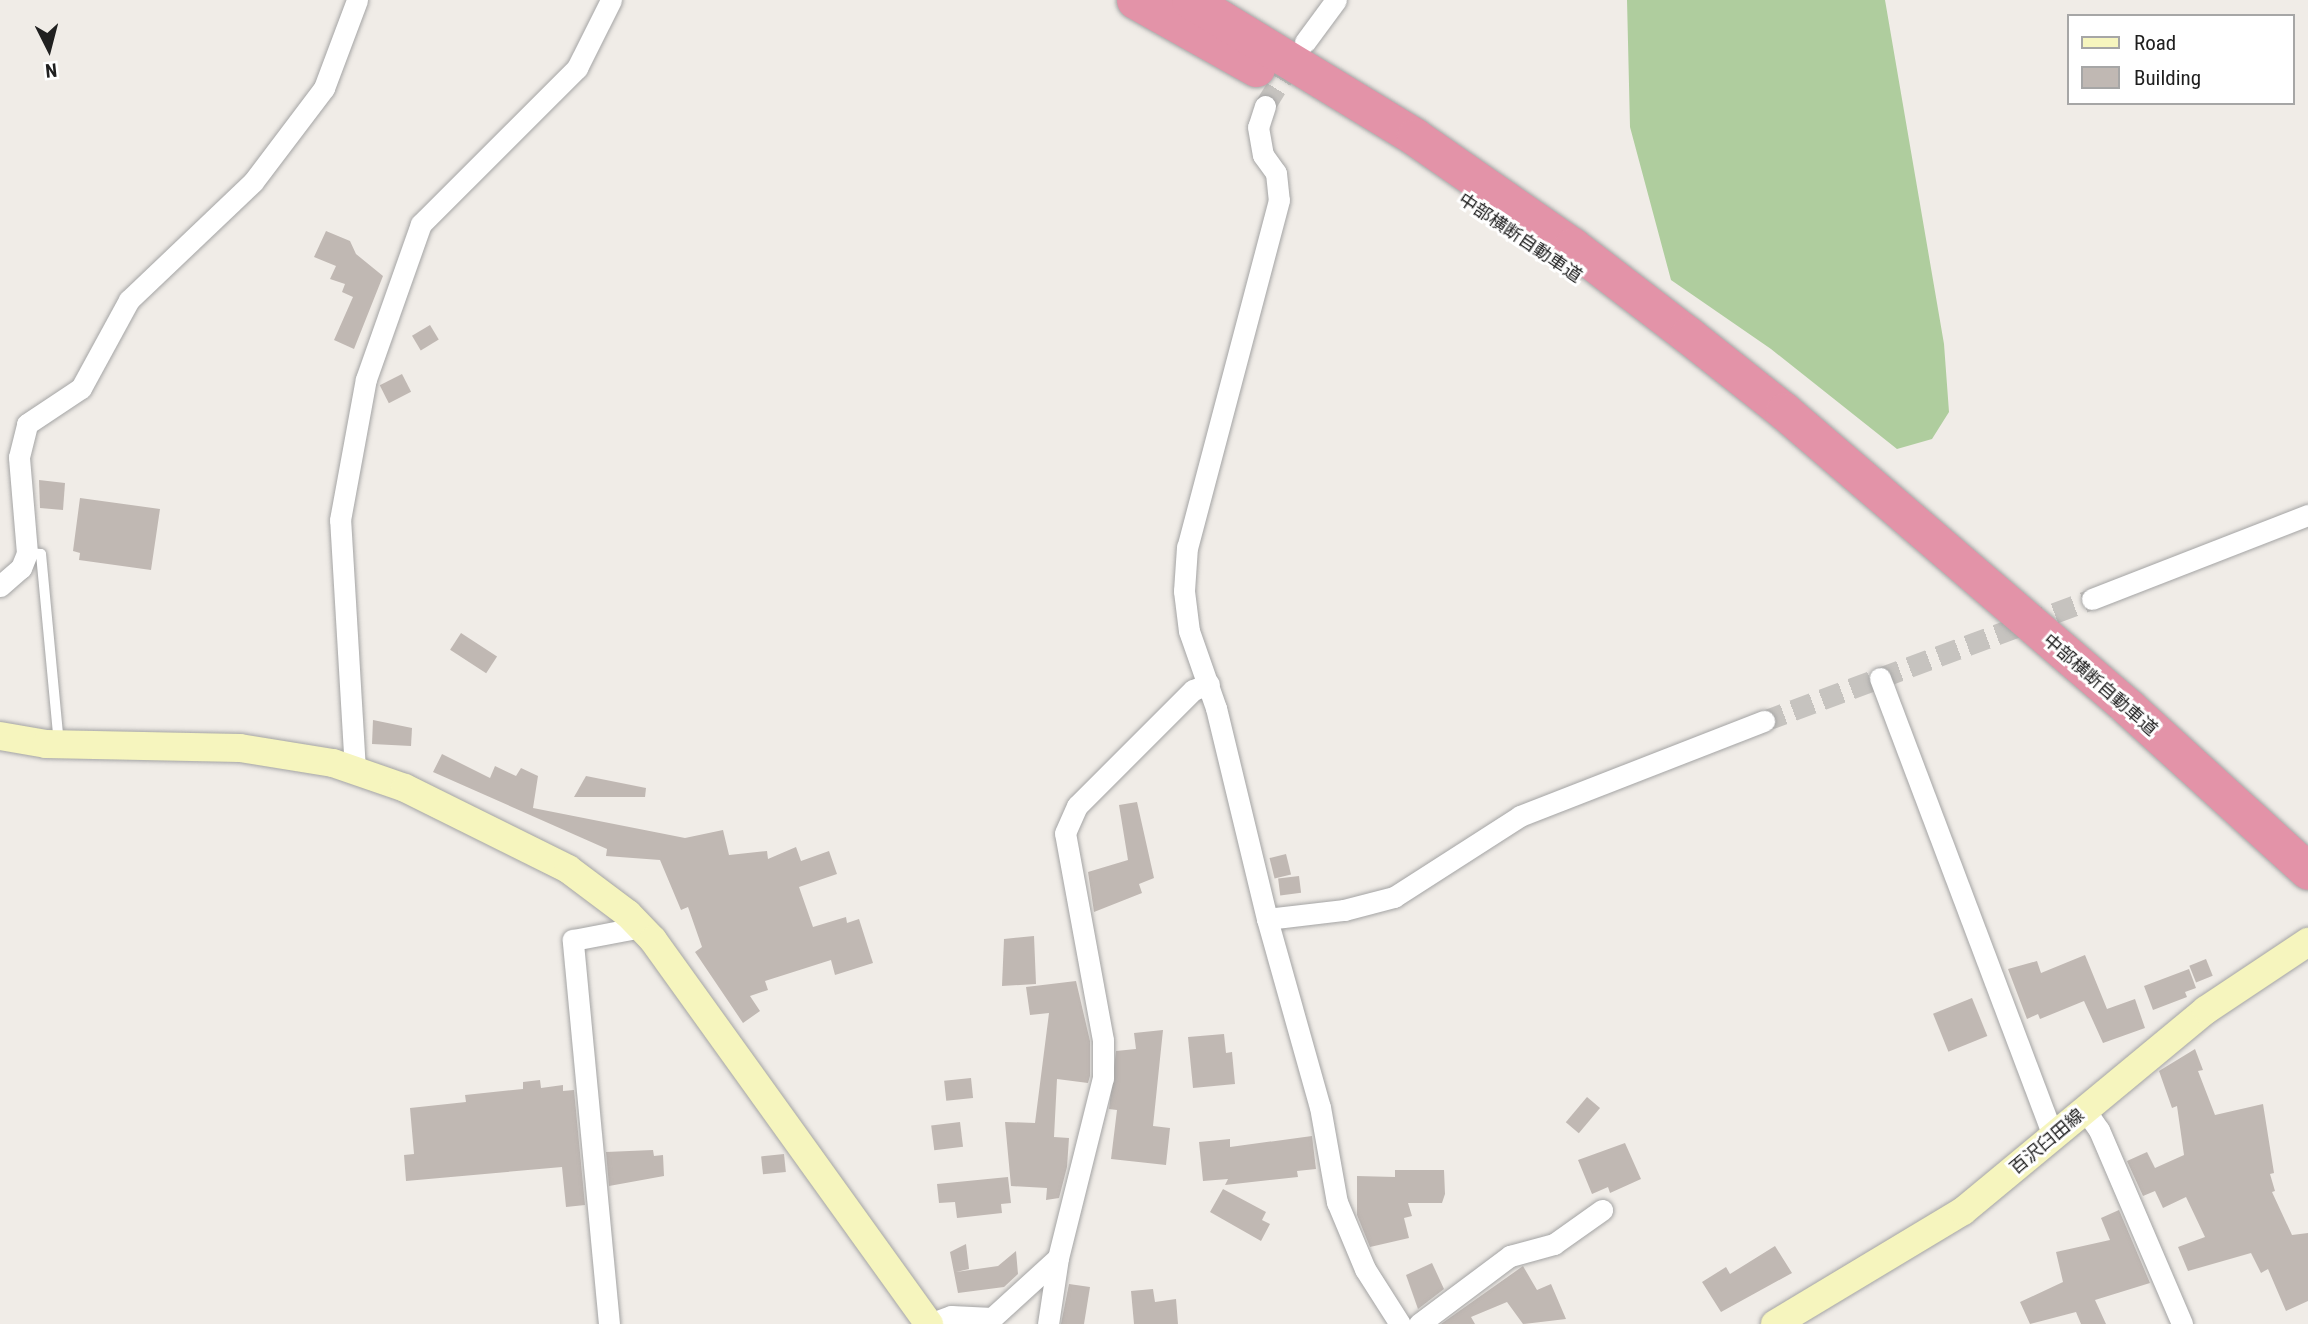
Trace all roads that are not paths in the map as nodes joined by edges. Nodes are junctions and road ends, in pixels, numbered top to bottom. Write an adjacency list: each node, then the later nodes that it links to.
1 (357, 0): 10 (street)
2 (611, 0): 18 (street)
3 (1135, 0): 8 (highway, 中部横断自動車道)
4 (1190, 0): 8 (highway, 中部横断自動車道)
5 (1336, 0): 6 (street)
6 (1305, 42)
7 (1265, 106): 14 (street)
8 (1889, 501): 19 (highway, 中部横断自動車道)
9 (2308, 515): 12 (street)
10 (27, 553): 11 (street); 17 (lane)
11 (0, 586)
12 (2092, 599)
13 (1880, 678): 24 (street)
14 (1209, 684): 20 (street); 26 (street)
15 (1764, 722): 20 (street)
16 (0, 736): 17 (main road)
17 (59, 744): 18 (main road)
18 (355, 770): 21 (main road)
19 (2305, 868)
20 (1267, 919): 30 (street)
21 (641, 927): 27 (street); 28 (main road)
22 (2308, 942): 23 (main road, 百沢臼田線)
23 (2085, 1110): 24 (main road, 百沢臼田線); 33 (street)
24 (2053, 1137): 32 (main road, 百沢臼田線)
25 (1601, 1210): 31 (street)
26 (1058, 1258): 28 (street); 29 (street)
27 (610, 1324)
28 (929, 1324)
29 (1048, 1324)
30 (1400, 1324)
31 (1419, 1324)
32 (1775, 1324)
33 (2182, 1324)

